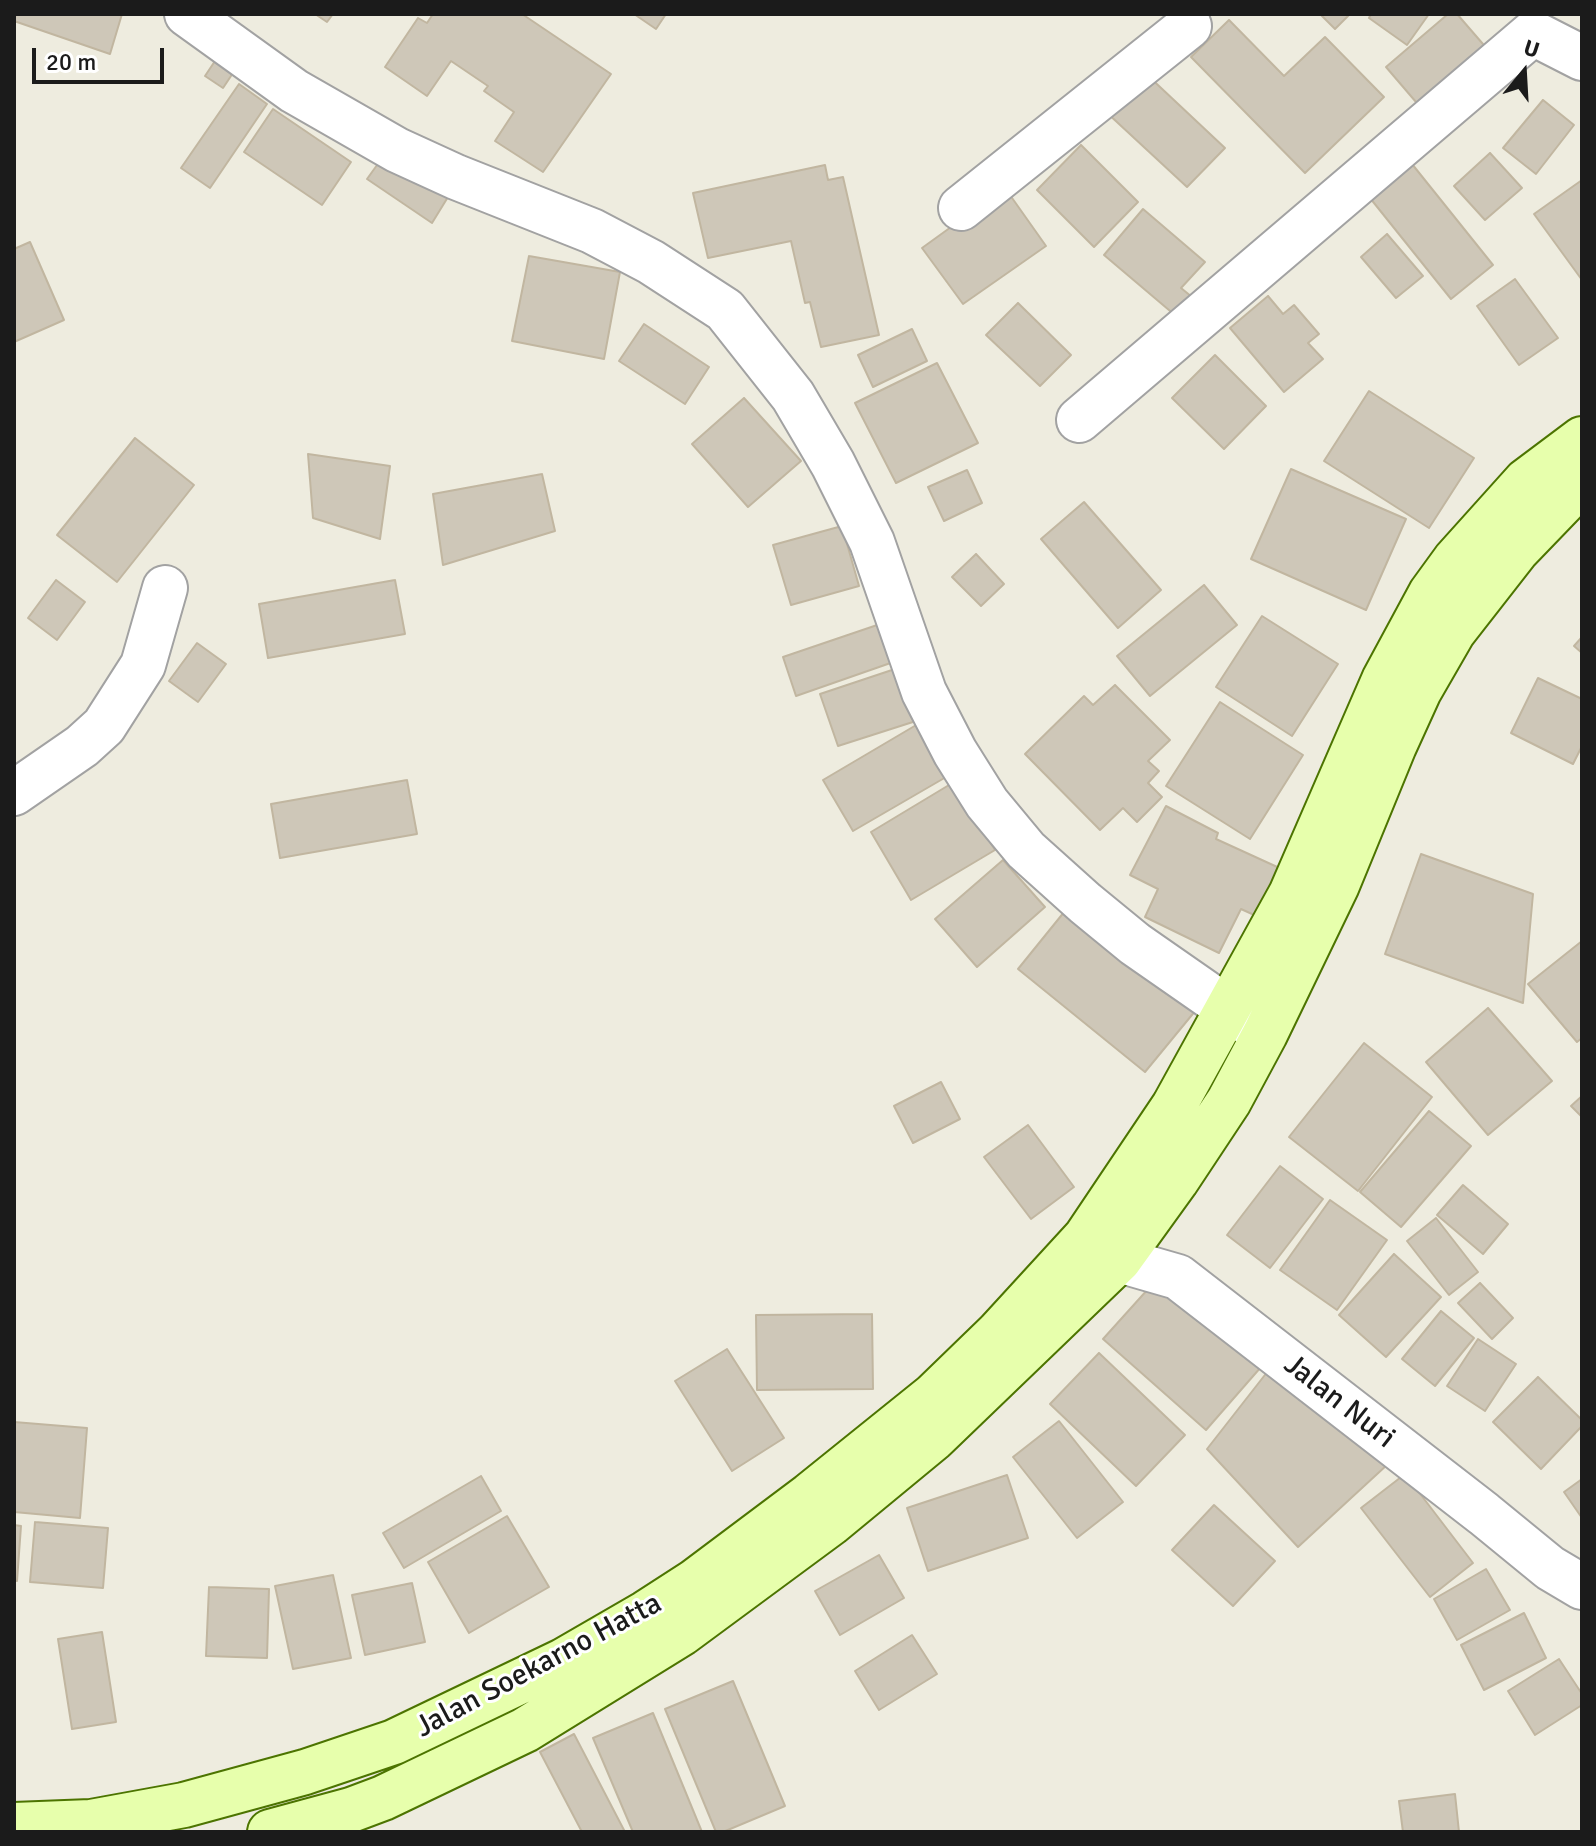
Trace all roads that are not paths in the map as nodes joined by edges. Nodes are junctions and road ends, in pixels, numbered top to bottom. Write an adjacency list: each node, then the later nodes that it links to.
1 (187, 14): 13 (street)
2 (1192, 18): 5 (street)
3 (1521, 24): 4 (street); 6 (street)
4 (1582, 58)
5 (961, 208)
6 (1079, 420)
7 (1582, 439): 10 (main road)
8 (1582, 486): 10 (main road)
9 (165, 588): 12 (street)
10 (1402, 686): 11 (main road)
11 (1378, 739): 13 (main road); 14 (main road)
12 (14, 793)
13 (1228, 1011): 14 (street); 15 (main road)
14 (1265, 1034): 15 (main road)
15 (1103, 1249): 16 (street, Jalan Nuri); 17 (main road, Jalan Soekarno Hatta); 18 (main road, Jalan Soekarno Hatta)
16 (1582, 1587)
17 (14, 1825)
18 (270, 1832)

